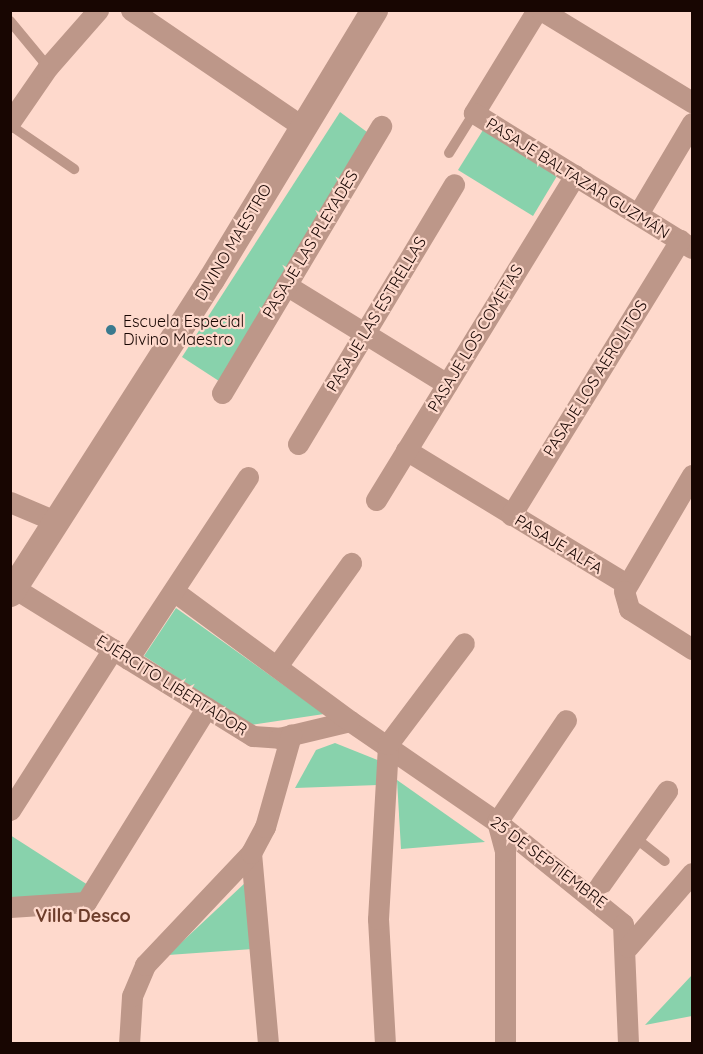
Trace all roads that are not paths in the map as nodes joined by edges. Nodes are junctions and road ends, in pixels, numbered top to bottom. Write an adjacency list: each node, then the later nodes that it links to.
1 (98, 10): 6 (street)
2 (130, 10): 11 (street)
3 (374, 10): 11 (street, DIVINO MAESTRO)
4 (539, 10): 7 (street); 8 (street)
5 (10, 21): 6 (lane)
6 (48, 67): 9 (street)
7 (693, 102)
8 (474, 113): 13 (lane, PASAJE BALTAZAR GUZMÁN); 15 (street, PASAJE BALTAZAR GUZMÁN)
9 (10, 123): 14 (lane)
10 (693, 123): 17 (street)
11 (302, 126): 30 (street, DIVINO MAESTRO)
12 (381, 126): 19 (street, PASAJE LAS PLEYADES)
13 (449, 153)
14 (74, 169)
15 (575, 175): 17 (street, PASAJE BALTAZAR GUZMÁN); 21 (street, PASAJE LOS COMETAS)
16 (454, 184): 20 (street, PASAJE LAS ESTRELLAS)
17 (638, 214): 18 (street, PASAJE BALTAZAR GUZMÁN)
18 (686, 244): 29 (street, PASAJE LOS AEROLITOS)
19 (286, 285): 20 (street); 22 (street, PASAJE LAS PLEYADES)
20 (365, 334): 21 (street); 23 (street, PASAJE LAS ESTRELLAS)
21 (447, 384): 24 (street, PASAJE LOS COMETAS)
22 (222, 393)
23 (298, 444)
24 (406, 450): 27 (street, PASAJE LOS COMETAS); 29 (street, PASAJE ALFA)
25 (693, 475): 32 (street)
26 (248, 477): 34 (street)
27 (376, 500)
28 (10, 502): 30 (street)
29 (511, 515): 32 (street, PASAJE ALFA)
30 (56, 521): 33 (street, DIVINO MAESTRO)
31 (351, 563): 38 (street)
32 (626, 584): 36 (street)
33 (12, 590): 37 (street, EJÉRCITO LIBERTADOR)
34 (175, 592): 37 (street); 38 (street)
35 (464, 642): 43 (street)
36 (693, 649)
37 (121, 654): 39 (street, EJÉRCITO LIBERTADOR); 45 (street)
38 (277, 666): 41 (street)
39 (207, 707): 42 (street, EJÉRCITO LIBERTADOR); 52 (street)
40 (566, 720): 46 (street)
41 (350, 721): 42 (street, EJÉRCITO LIBERTADOR); 43 (street)
42 (291, 735): 48 (street)
43 (380, 739): 46 (street, 25 DE SEPTIEMBRE); 56 (street)
44 (667, 791): 47 (street)
45 (10, 810)
46 (497, 822): 51 (street, 25 DE SEPTIEMBRE); 57 (street)
47 (634, 837): 49 (lane); 51 (street)
48 (251, 853): 54 (street); 55 (street)
49 (665, 861)
50 (693, 873): 53 (street)
51 (593, 895): 53 (street, 25 DE SEPTIEMBRE)
52 (10, 907)
53 (628, 947): 58 (street, 25 DE SEPTIEMBRE)
54 (129, 1044)
55 (268, 1044)
56 (386, 1044)
57 (505, 1044)
58 (628, 1044)

